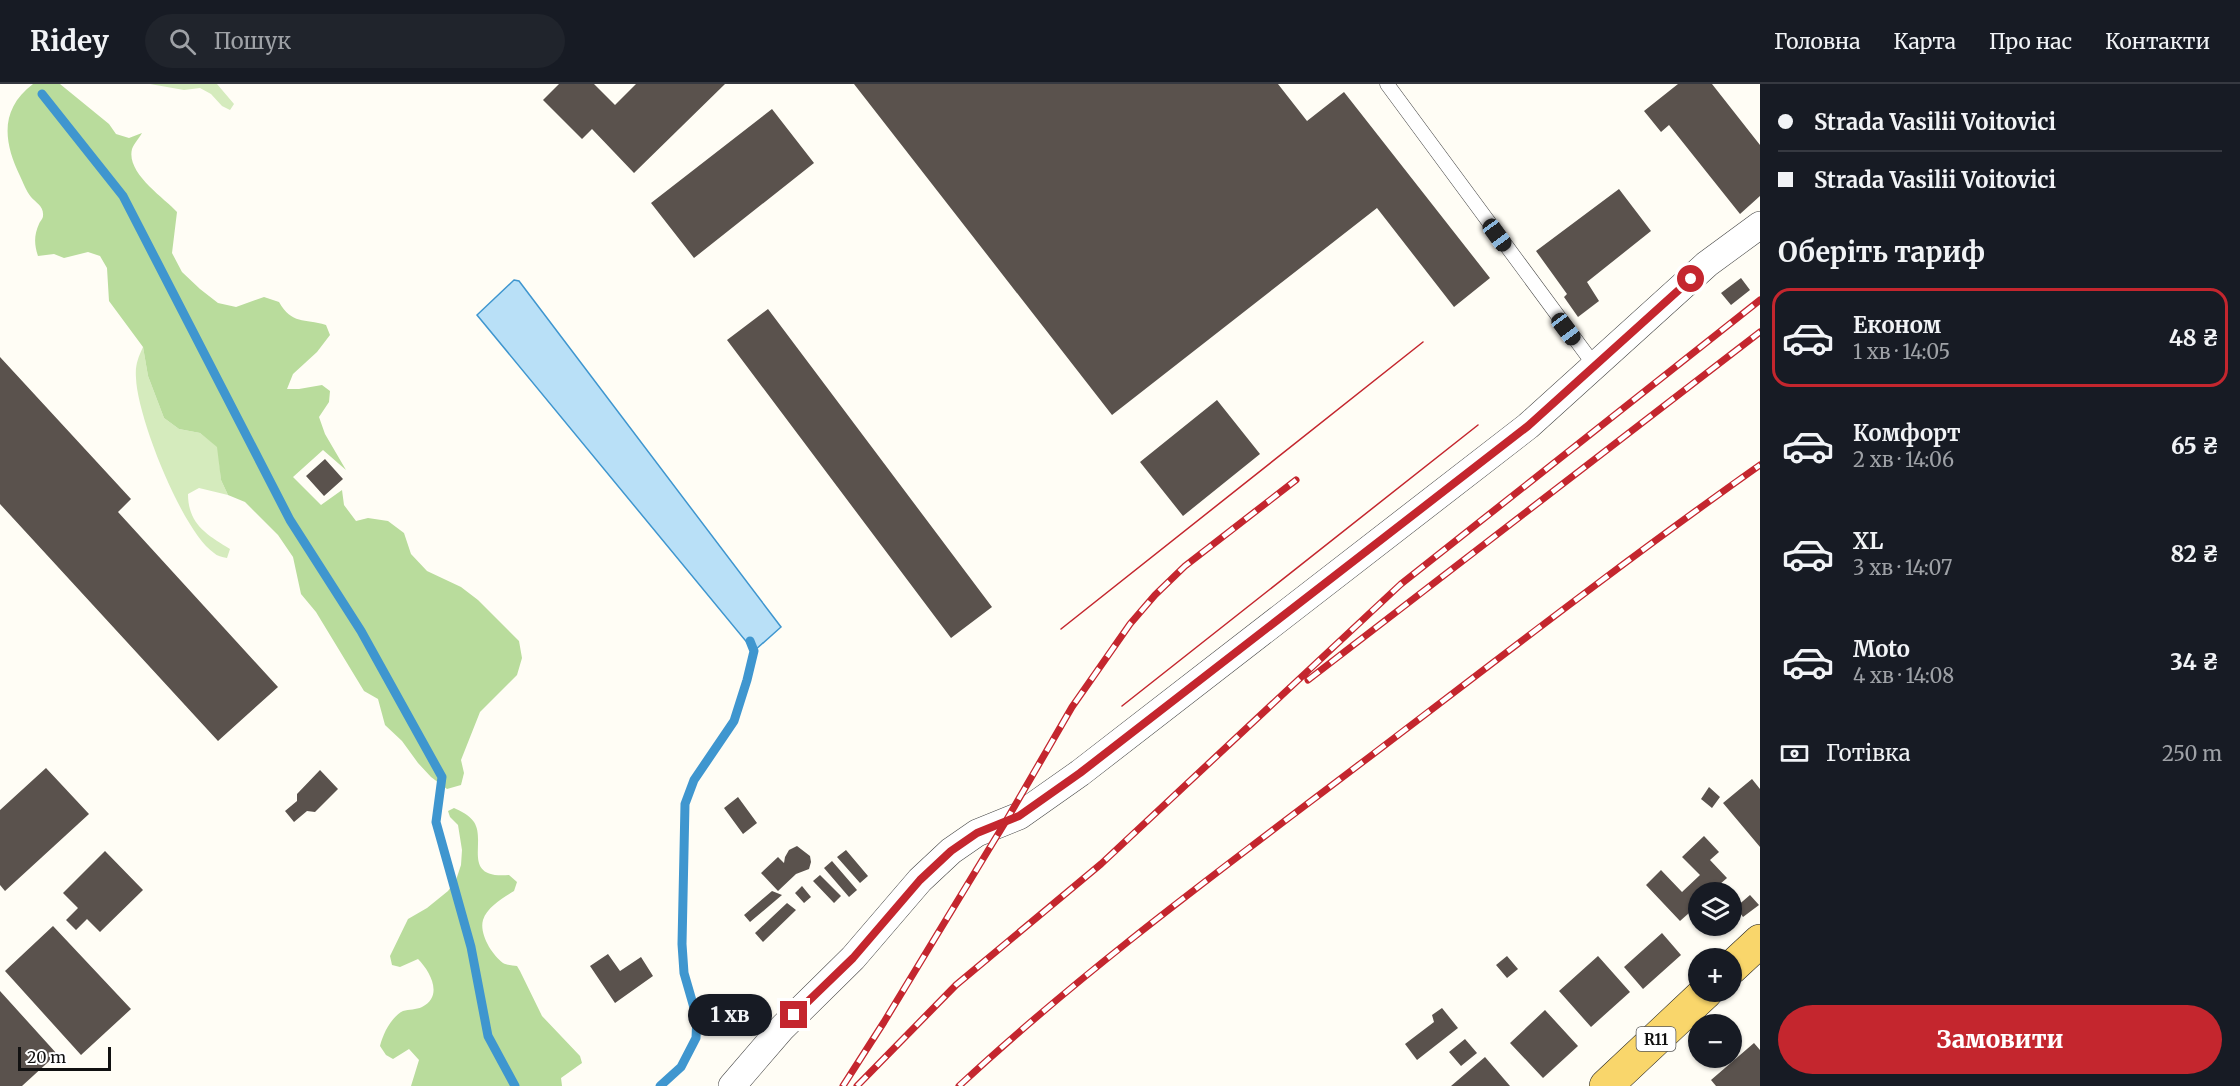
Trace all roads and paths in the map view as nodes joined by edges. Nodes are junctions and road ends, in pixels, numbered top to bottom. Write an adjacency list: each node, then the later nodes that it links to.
1 (1387, 84): 3 (lane)
2 (1760, 225): 3 (street)
3 (1595, 366): 7 (street)
4 (1760, 941): 5 (main road)
5 (1742, 958)
6 (1695, 1002): 8 (main road, R11)
7 (732, 1086)
8 (1606, 1086)

